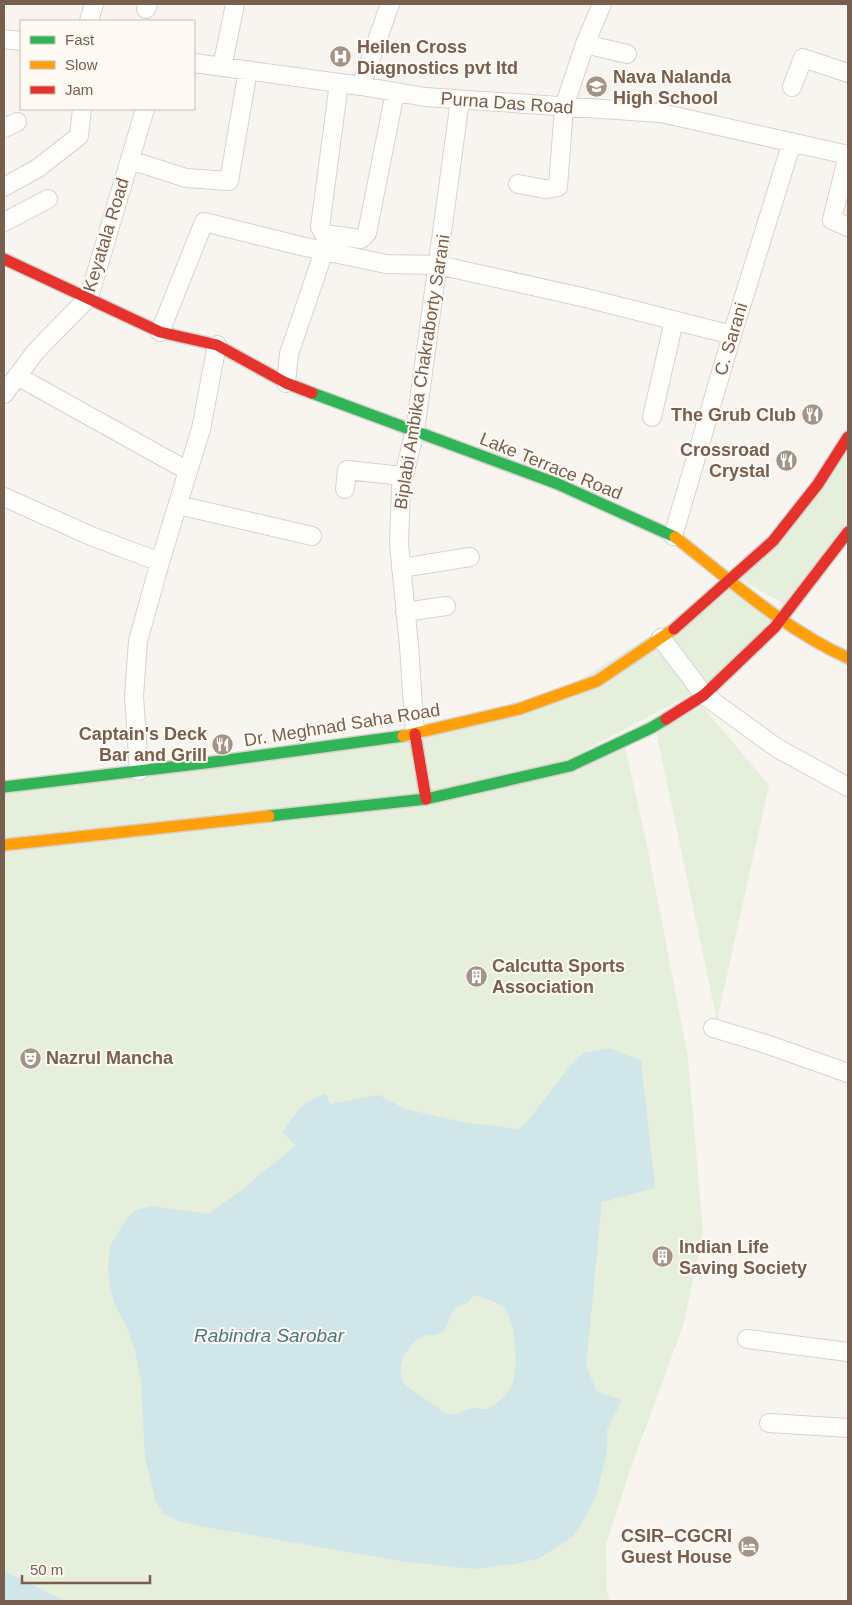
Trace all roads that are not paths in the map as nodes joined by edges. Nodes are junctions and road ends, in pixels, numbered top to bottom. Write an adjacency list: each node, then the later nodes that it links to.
1 (94, 4): 5 (street)
2 (236, 4): 11 (street)
3 (390, 4): 15 (street)
4 (602, 4): 8 (street)
5 (89, 20)
6 (4, 39): 7 (street)
7 (20, 41)
8 (584, 44): 9 (street); 19 (street)
9 (627, 54)
10 (195, 63): 11 (street, Purna Das Road)
11 (222, 67): 12 (street, Purna Das Road)
12 (248, 70): 14 (street, Purna Das Road); 24 (street)
13 (848, 73): 16 (street)
14 (339, 83): 15 (street, Purna Das Road); 17 (street)
15 (361, 86): 17 (street, Purna Das Road)
16 (792, 87)
17 (394, 92): 18 (street, Purna Das Road)
18 (460, 100): 19 (street, Purna Das Road); 32 (street, Biplabi Ambika Chakraborty Sarani)
19 (564, 107): 22 (street, Purna Das Road); 25 (street)
20 (82, 110): 26 (street)
21 (145, 110): 24 (street, Keyatala Road)
22 (792, 142): 23 (street, Purna Das Road); 36 (street, C. Sarani)
23 (848, 155): 29 (street)
24 (130, 160): 33 (street, Keyatala Road)
25 (518, 184)
26 (4, 187)
27 (48, 200): 28 (street)
28 (4, 222)
29 (848, 227)
30 (324, 251): 32 (street); 35 (street); 39 (street)
31 (4, 258): 33 (street, Lake Terrace Road)
32 (438, 265): 34 (street); 42 (street, Biplabi Ambika Chakraborty Sarani)
33 (89, 297): 35 (street, Lake Terrace Road); 38 (street, Keyatala Road)
34 (674, 320): 36 (street); 41 (street)
35 (160, 332): 37 (street, Lake Terrace Road)
36 (732, 335): 51 (street, C. Sarani)
37 (217, 345): 39 (street, Lake Terrace Road); 44 (street)
38 (17, 376): 40 (street, Keyatala Road); 44 (street)
39 (286, 383): 42 (street, Lake Terrace Road)
40 (4, 394)
41 (652, 417)
42 (415, 432): 45 (street, Biplabi Ambika Chakraborty Sarani); 51 (street, Lake Terrace Road)
43 (848, 437): 55 (street, Dr. Meghnad Saha Road)
44 (188, 471): 48 (street)
45 (403, 476): 46 (street); 54 (street, Biplabi Ambika Chakraborty Sarani)
46 (345, 489)
47 (4, 497): 53 (street)
48 (178, 505): 50 (street); 53 (street)
49 (848, 532): 58 (street)
50 (312, 536)
51 (673, 536): 55 (street, Lake Terrace Road)
52 (470, 557): 54 (street)
53 (160, 562): 63 (street)
54 (401, 568): 57 (street, Biplabi Ambika Chakraborty Sarani)
55 (729, 580): 58 (street, Lake Terrace Road); 59 (street, Dr. Meghnad Saha Road)
56 (446, 606): 57 (street)
57 (405, 612): 62 (street, Biplabi Ambika Chakraborty Sarani)
58 (781, 620): 60 (street, Lake Terrace Road); 61 (street)
59 (661, 638): 61 (street); 62 (street, Dr. Meghnad Saha Road)
60 (848, 658)
61 (704, 695): 65 (street); 66 (street)
62 (415, 734): 63 (street, Dr. Meghnad Saha Road); 66 (street)
63 (139, 771): 64 (street, Dr. Meghnad Saha Road)
64 (4, 787)
65 (848, 787)
66 (426, 799): 67 (street)
67 (4, 845)
68 (713, 1028): 69 (street)
69 (848, 1073)
70 (747, 1338): 71 (street)
71 (848, 1352)
72 (768, 1423): 73 (street)
73 (848, 1428)

